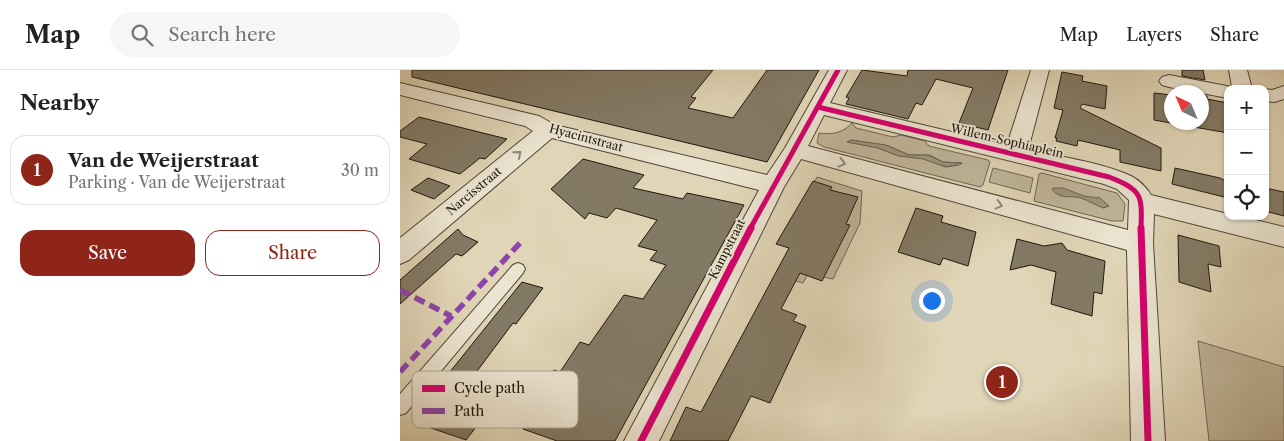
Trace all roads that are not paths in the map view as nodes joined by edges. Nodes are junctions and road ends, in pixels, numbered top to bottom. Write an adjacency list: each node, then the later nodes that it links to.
1 (838, 70): 10 (street, Kampstraat)
2 (1040, 70): 13 (street)
3 (1238, 70): 5 (street)
4 (1169, 81): 7 (street)
5 (1241, 85)
6 (400, 89): 11 (street, Hyacintstraat)
7 (1224, 91)
8 (1284, 92): 9 (street)
9 (1269, 95)
10 (818, 107): 12 (street, Kampstraat); 13 (street, Willem-Sophiaplein)
11 (548, 130): 14 (street, Hyacintstraat); 18 (street, Narcisstraat, one-way to 11)
12 (795, 150): 14 (street, Kampstraat); 17 (street, one-way to 17)
13 (1015, 155): 15 (street, Willem-Sophiaplein)
14 (773, 185): 23 (street, Kampstraat)
15 (1142, 202): 16 (street); 17 (street)
16 (1284, 237)
17 (1140, 243): 24 (street)
18 (400, 253)
19 (518, 269): 20 (lane)
20 (431, 371)
21 (412, 393): 22 (lane)
22 (400, 407)
23 (641, 441)
24 (1148, 441)

